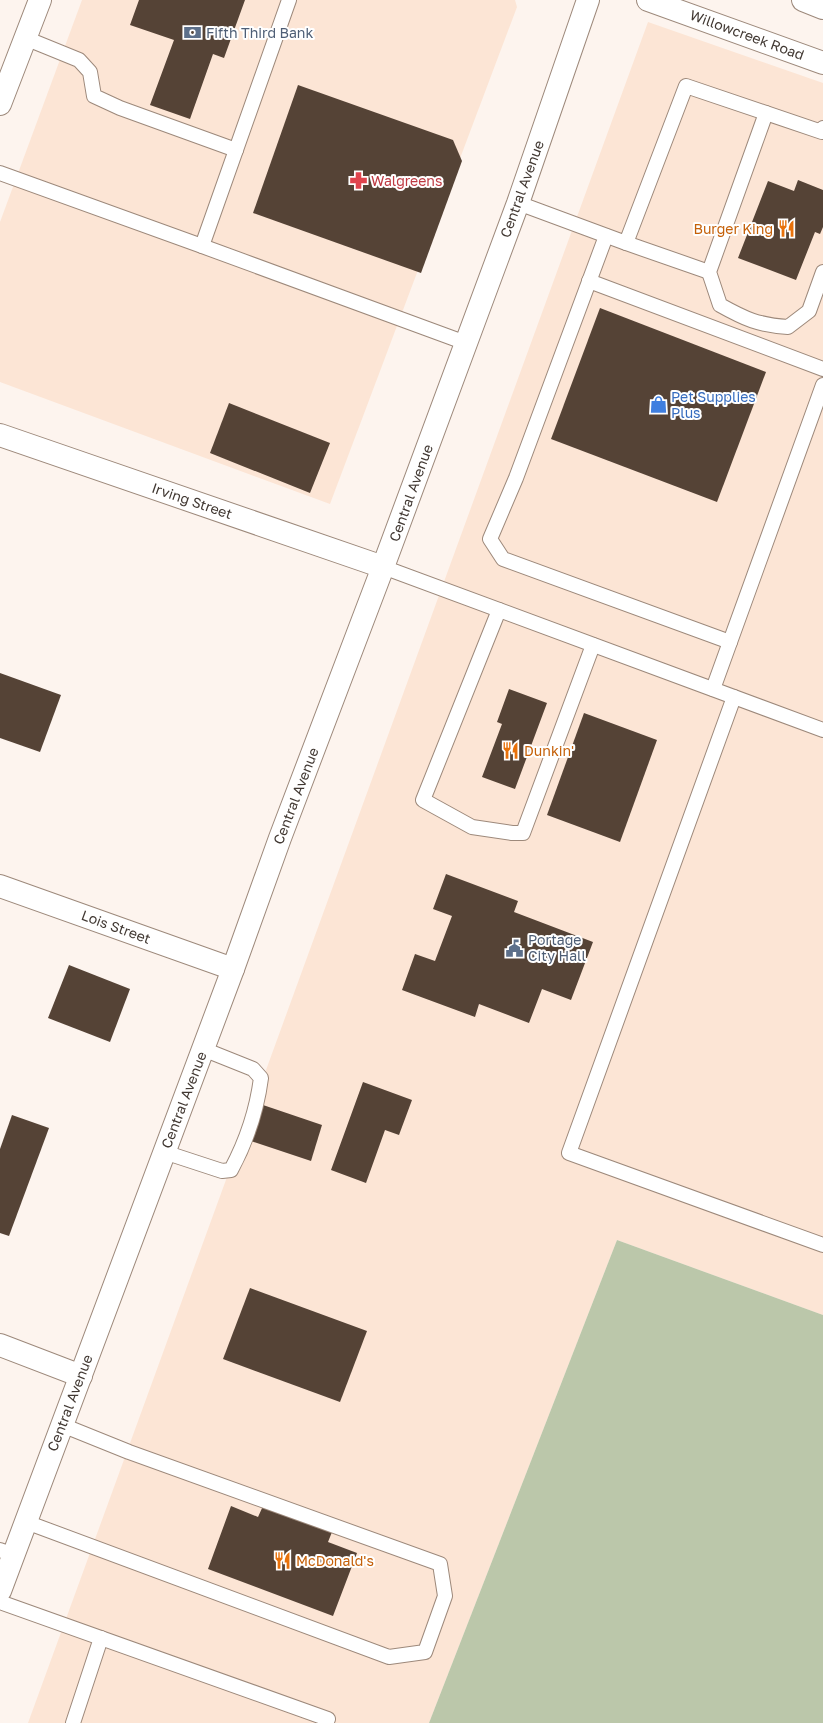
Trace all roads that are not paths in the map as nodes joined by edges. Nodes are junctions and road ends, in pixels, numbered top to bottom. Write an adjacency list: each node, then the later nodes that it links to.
1 (40, 0): 7 (main road)
2 (289, 0): 12 (lane)
3 (588, 0): 14 (main road, Central Avenue)
4 (648, 0): 8 (main road, Willowcreek Road)
5 (803, 0): 6 (main road)
6 (823, 8)
7 (25, 38): 9 (main road); 12 (lane)
8 (823, 63)
9 (0, 104)
10 (766, 113): 11 (lane); 16 (lane); 18 (lane)
11 (823, 131)
12 (236, 150): 17 (lane)
13 (0, 173): 17 (lane)
14 (518, 203): 15 (lane); 21 (main road, Central Avenue)
15 (606, 236): 16 (lane); 20 (lane)
16 (626, 243): 18 (lane)
17 (202, 246): 21 (lane)
18 (709, 272): 19 (lane)
19 (823, 272)
20 (589, 281): 22 (lane); 27 (lane)
21 (466, 343): 25 (main road, Central Avenue)
22 (823, 369)
23 (823, 385): 27 (lane)
24 (0, 435): 25 (main road, Irving Street)
25 (383, 567): 26 (lane); 33 (main road, Central Avenue)
26 (500, 610): 28 (lane); 28 (lane)
27 (730, 642): 29 (lane)
28 (593, 645): 29 (lane)
29 (713, 690): 30 (lane)
30 (734, 697): 31 (lane); 36 (lane)
31 (823, 730)
32 (1, 889): 33 (main road, Lois Street)
33 (232, 969): 34 (main road, Central Avenue)
34 (203, 1050): 35 (main road, Central Avenue); 35 (lane)
35 (164, 1152): 38 (main road, Central Avenue)
36 (823, 1245)
37 (0, 1345): 38 (main road)
38 (81, 1376): 39 (main road, Central Avenue)
39 (62, 1425): 40 (main road, Central Avenue); 40 (lane)
40 (26, 1522): 41 (main road, Central Avenue)
41 (7, 1553): 42 (main road, Central Avenue)
42 (0, 1591)
43 (0, 1602): 44 (lane)
44 (101, 1638): 45 (lane); 46 (lane)
45 (73, 1723)
46 (326, 1723)

